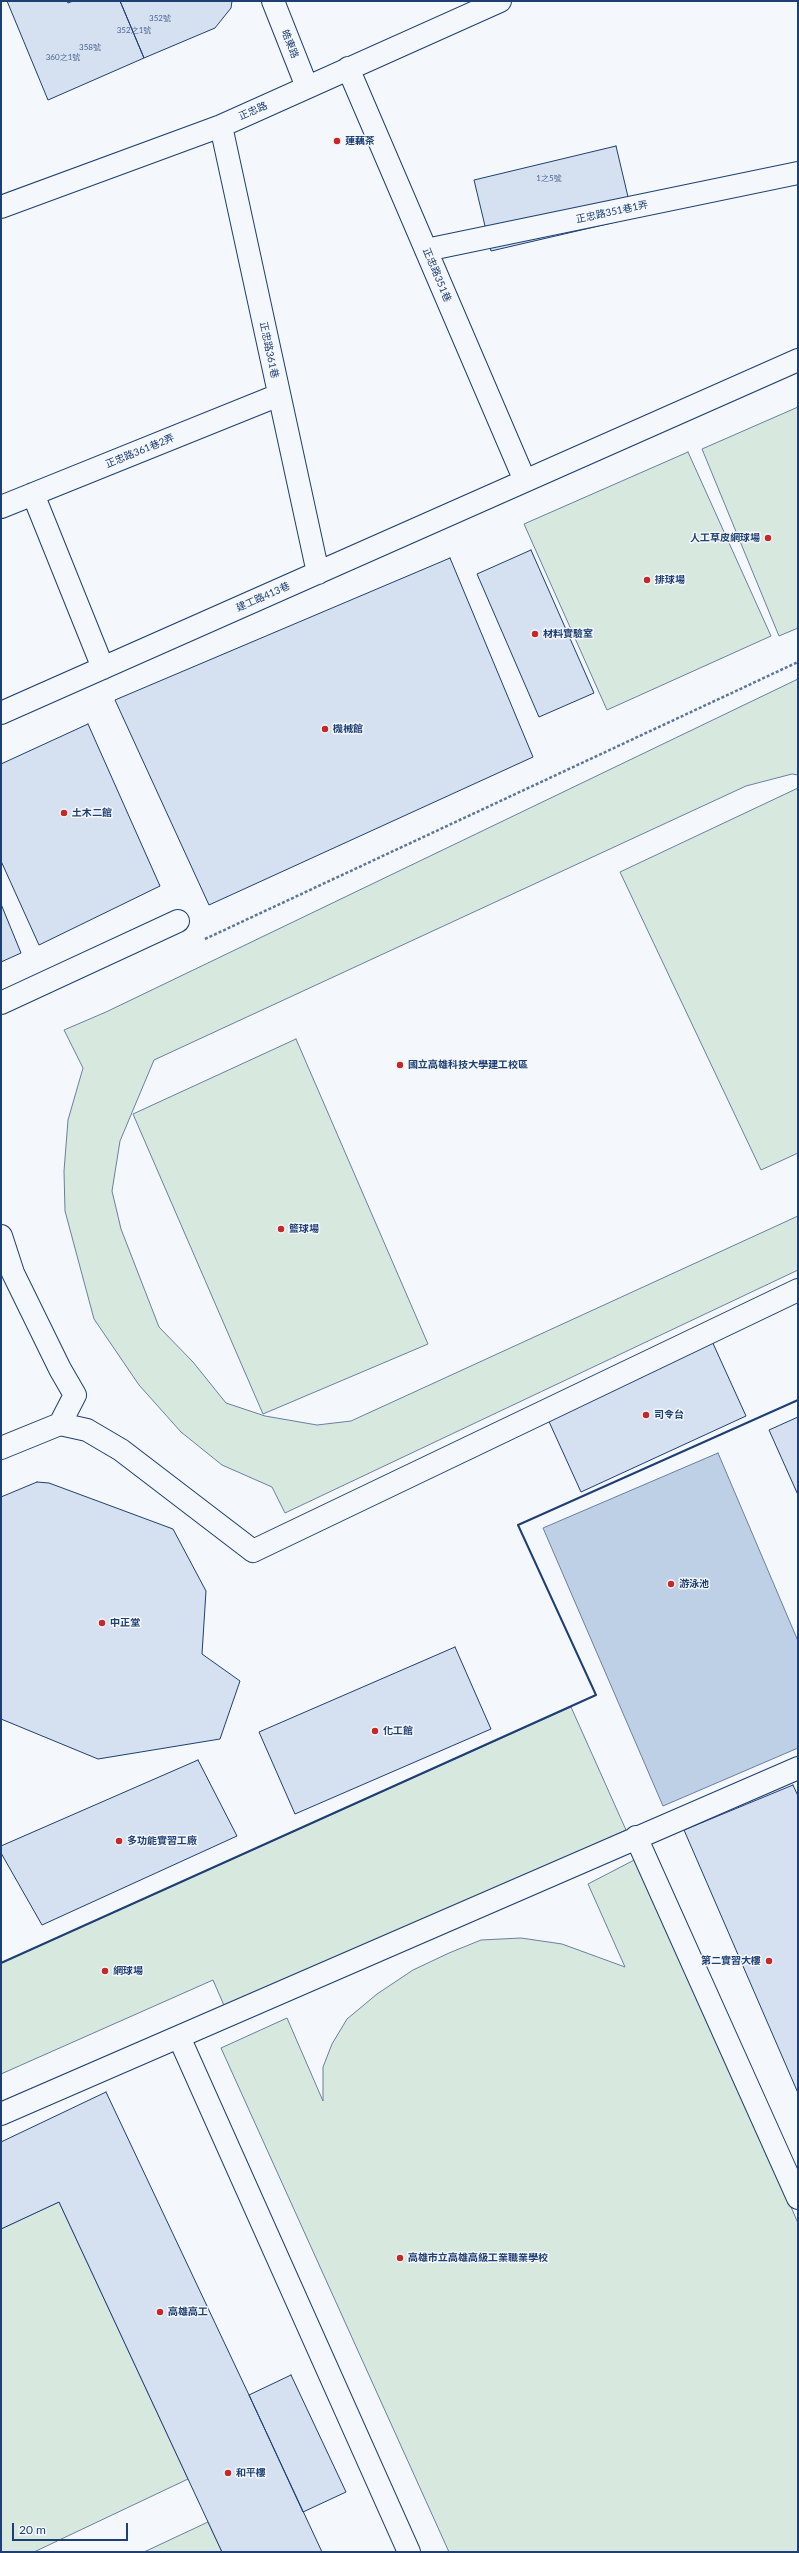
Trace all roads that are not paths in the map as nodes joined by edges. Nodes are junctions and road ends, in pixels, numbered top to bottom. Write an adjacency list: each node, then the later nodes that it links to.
1 (273, 1): 4 (street, 皓東路)
2 (500, 1): 3 (street, 正忠路)
3 (348, 68): 4 (street, 正忠路); 8 (street, 正忠路351巷)
4 (307, 87): 5 (street, 正忠路)
5 (221, 126): 7 (street, 正忠路); 10 (street, 正忠路361巷)
6 (798, 173): 8 (street, 正忠路351巷1弄)
7 (1, 207)
8 (426, 250): 11 (street, 正忠路351巷)
9 (798, 360): 11 (street, 建工路413巷)
10 (279, 395): 12 (street, 正忠路361巷2弄); 14 (street, 正忠路361巷)
11 (526, 481): 14 (street, 建工路413巷)
12 (33, 494): 13 (street, 正忠路361巷2弄); 15 (street)
13 (1, 507)
14 (318, 573): 15 (street, 建工路413巷)
15 (103, 668): 16 (street, 建工路413巷)
16 (1, 713)
17 (178, 921): 18 (street)
18 (1, 1003)
19 (1, 1236): 21 (street)
20 (798, 1290): 21 (street)
21 (60, 1424): 22 (street)
22 (1, 1448)
23 (798, 1768): 24 (street)
24 (636, 1837): 25 (street); 27 (street)
25 (179, 2037): 26 (street); 28 (street)
26 (1, 2114)
27 (798, 2198)
28 (409, 2552)

